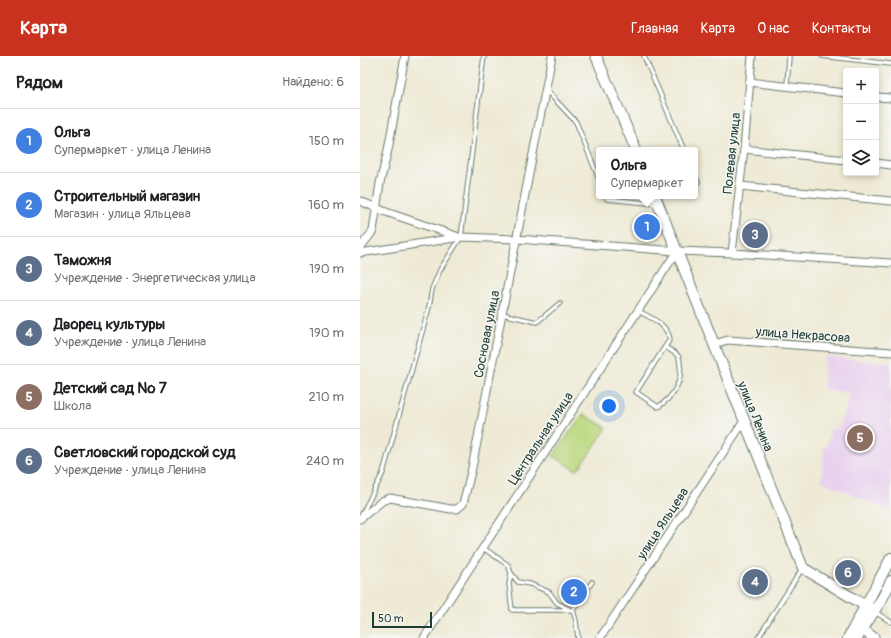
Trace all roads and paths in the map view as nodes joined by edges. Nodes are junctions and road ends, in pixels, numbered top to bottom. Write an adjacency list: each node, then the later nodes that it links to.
1 (405, 56): 28 (street)
2 (484, 56): 29 (lane)
3 (552, 56): 12 (street, Сосновая улица)
4 (596, 56): 16 (street)
5 (644, 56): 17 (lane)
6 (752, 56): 10 (street, Полевая улица)
7 (789, 56): 11 (lane)
8 (822, 56): 9 (lane)
9 (891, 64)
10 (750, 82): 11 (street); 18 (street, Полевая улица)
11 (787, 86): 13 (street)
12 (546, 89): 22 (lane); 30 (street, Сосновая улица)
13 (843, 93)
14 (879, 97): 15 (street)
15 (891, 98)
16 (635, 147)
17 (683, 147)
18 (744, 149): 19 (street); 23 (street, Полевая улица)
19 (843, 160)
20 (879, 163): 21 (street)
21 (891, 165)
22 (596, 172)
23 (740, 186): 27 (street); 33 (street, Полевая улица)
24 (608, 199): 25 (lane)
25 (657, 200): 32 (street, улица Ленина)
26 (360, 201): 28 (street)
27 (891, 201)
28 (376, 208): 29 (street); 31 (street)
29 (461, 237): 30 (street); 34 (street); 43 (lane)
30 (517, 239): 32 (street); 38 (street, Сосновая улица)
31 (360, 248)
32 (677, 251): 33 (street); 37 (street, Центральная улица); 39 (street, улица Ленина)
33 (732, 252): 35 (street)
34 (360, 253)
35 (891, 263)
36 (560, 303): 38 (lane)
37 (638, 311): 40 (lane); 44 (street, Центральная улица)
38 (502, 314): 43 (street, Сосновая улица)
39 (714, 344): 41 (street, улица Некрасова); 42 (street, улица Ленина)
40 (665, 347): 40 (lane)
41 (891, 352)
42 (744, 421): 46 (street, улица Ленина); 56 (street, улица Яльцева)
43 (360, 518)
44 (483, 548): 47 (lane); 54 (street, Центральная улица)
45 (891, 558): 50 (street)
46 (803, 568): 50 (street); 57 (lane)
47 (511, 573): 51 (lane); 51 (lane)
48 (891, 581): 50 (street)
49 (592, 582): 51 (lane)
50 (870, 609): 52 (lane); 53 (street)
51 (573, 610): 55 (lane)
52 (891, 622)
53 (858, 632): 58 (street); 59 (street)
54 (424, 638)
55 (578, 638)
56 (600, 638)
57 (758, 638)
58 (848, 638)
59 (874, 638)

